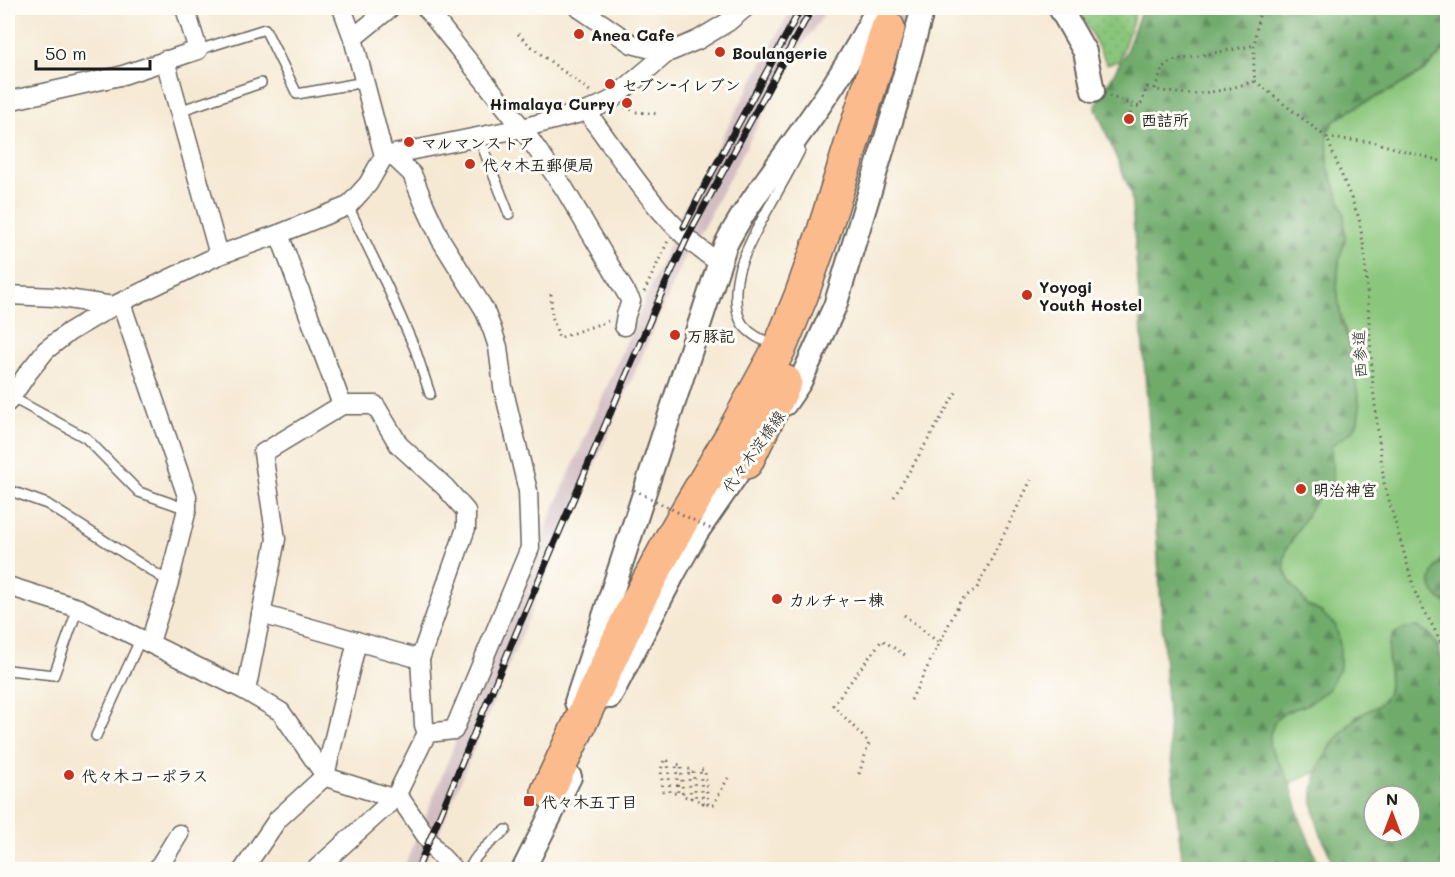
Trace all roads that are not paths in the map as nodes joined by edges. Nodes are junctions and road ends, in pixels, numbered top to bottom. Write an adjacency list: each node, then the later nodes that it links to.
1 (185, 8): 11 (street)
2 (342, 8): 10 (street)
3 (390, 8): 10 (street)
4 (426, 8): 21 (street)
5 (579, 8): 12 (street)
6 (923, 8): 36 (street, 代々木淀橋線)
7 (1060, 8): 16 (street)
8 (739, 9): 12 (street)
9 (889, 23): 20 (street); 32 (highway); 36 (highway)
10 (353, 38): 14 (street)
11 (198, 50): 13 (street); 14 (lane)
12 (667, 53): 19 (street)
13 (165, 60): 17 (street); 18 (street)
14 (365, 82): 23 (street)
15 (261, 83): 18 (lane)
16 (1103, 94)
17 (8, 100)
18 (179, 111): 27 (street)
19 (588, 111): 21 (street); 28 (street)
20 (808, 122): 28 (street); 32 (lane)
21 (522, 129): 22 (street); 31 (street)
22 (479, 138): 23 (street); 25 (lane)
23 (388, 156): 24 (street); 48 (street)
24 (348, 206): 26 (street); 33 (lane)
25 (509, 214)
26 (279, 234): 27 (street); 35 (street)
27 (219, 255): 30 (street)
28 (720, 262): 51 (street)
29 (8, 295): 30 (street)
30 (117, 305): 34 (street); 38 (street)
31 (627, 314)
32 (780, 346): 51 (highway)
33 (430, 394)
34 (9, 400): 38 (lane)
35 (342, 405): 42 (street); 45 (street)
36 (746, 462): 61 (street, 代々木淀橋線)
37 (8, 490): 39 (lane)
38 (187, 509): 39 (street)
39 (169, 582): 43 (street)
40 (8, 586): 41 (street)
41 (78, 608): 43 (street); 46 (lane)
42 (261, 614): 44 (street); 47 (street)
43 (145, 640): 47 (street); 49 (lane)
44 (357, 641): 45 (street); 50 (street)
45 (420, 659): 48 (street)
46 (8, 670)
47 (246, 691): 50 (street)
48 (427, 733): 52 (street)
49 (96, 736)
50 (325, 776): 52 (street); 56 (street)
51 (548, 791): 60 (street)
52 (395, 798): 57 (street); 58 (street)
53 (506, 830): 59 (lane)
54 (180, 834): 55 (street)
55 (157, 870)
56 (243, 870)
57 (315, 870)
58 (454, 870)
59 (469, 870)
60 (507, 870)
61 (524, 870)

